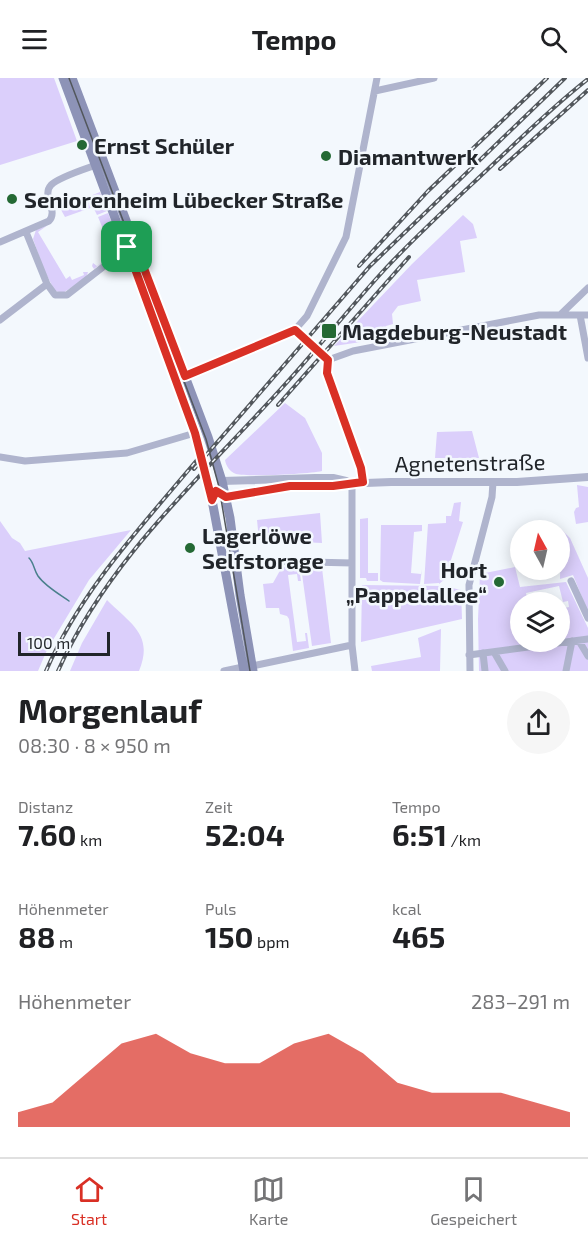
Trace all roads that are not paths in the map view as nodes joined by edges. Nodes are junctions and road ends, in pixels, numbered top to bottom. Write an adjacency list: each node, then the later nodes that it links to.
1 (63, 78): 6 (main road)
2 (72, 78): 9 (main road)
3 (377, 78): 5 (street)
4 (434, 78): 5 (street)
5 (375, 91): 15 (street)
6 (96, 165): 7 (street); 9 (main road)
7 (26, 232): 8 (street); 10 (street)
8 (0, 242)
9 (131, 245): 10 (street); 18 (main road); 19 (main road)
10 (47, 284): 14 (street)
11 (588, 288): 12 (street)
12 (561, 314): 13 (street); 17 (street)
13 (584, 315): 16 (street)
14 (0, 320)
15 (295, 330): 17 (street); 18 (street)
16 (588, 358)
17 (328, 360): 23 (street)
18 (185, 376): 22 (main road)
19 (195, 433): 20 (street); 26 (main road)
20 (0, 457)
21 (588, 477): 24 (street, Agnetenstraße)
22 (222, 482): 25 (street, Agnetenstraße); 26 (main road); 27 (main road)
23 (363, 482): 24 (street, Agnetenstraße); 25 (street, Agnetenstraße)
24 (493, 482): 37 (street)
25 (352, 483): 27 (street, Agnetenstraße); 29 (street)
26 (213, 492): 27 (street); 39 (main road)
27 (226, 497): 39 (main road)
28 (268, 561): 29 (street)
29 (352, 563): 34 (street)
30 (571, 581): 31 (street)
31 (588, 618)
32 (588, 639): 33 (street)
33 (576, 641): 35 (street); 38 (street); 45 (street)
34 (352, 645): 39 (street); 41 (street)
35 (494, 652): 36 (street); 44 (street)
36 (483, 653): 37 (street); 43 (street)
37 (470, 655): 42 (street)
38 (588, 656)
39 (248, 669): 40 (street)
40 (224, 671)
41 (355, 671)
42 (470, 671)
43 (485, 671)
44 (505, 671)
45 (566, 671)

